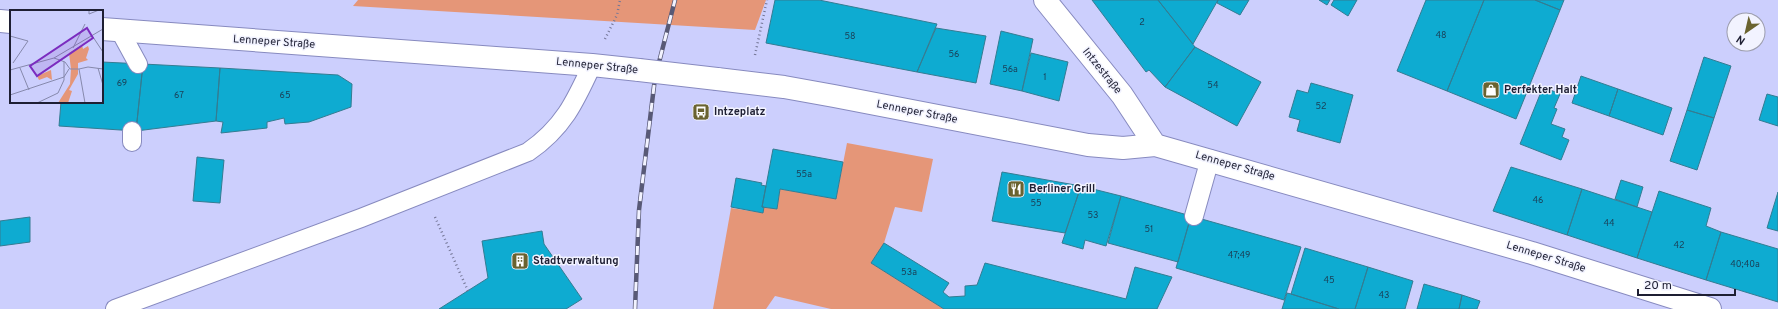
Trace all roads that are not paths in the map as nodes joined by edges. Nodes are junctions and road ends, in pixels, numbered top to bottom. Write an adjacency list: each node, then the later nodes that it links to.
1 (1045, 0): 7 (main road, Intzestraße)
2 (0, 21): 3 (main road)
3 (10, 22)
4 (111, 30): 5 (lane); 6 (main road, Lenneper Straße)
5 (138, 64)
6 (592, 65): 7 (main road, Lenneper Straße, bridge); 10 (lane)
7 (1155, 145): 8 (main road, Lenneper Straße)
8 (1210, 159): 9 (lane); 11 (main road, Lenneper Straße)
9 (1194, 216)
10 (115, 309)
11 (1710, 309)

